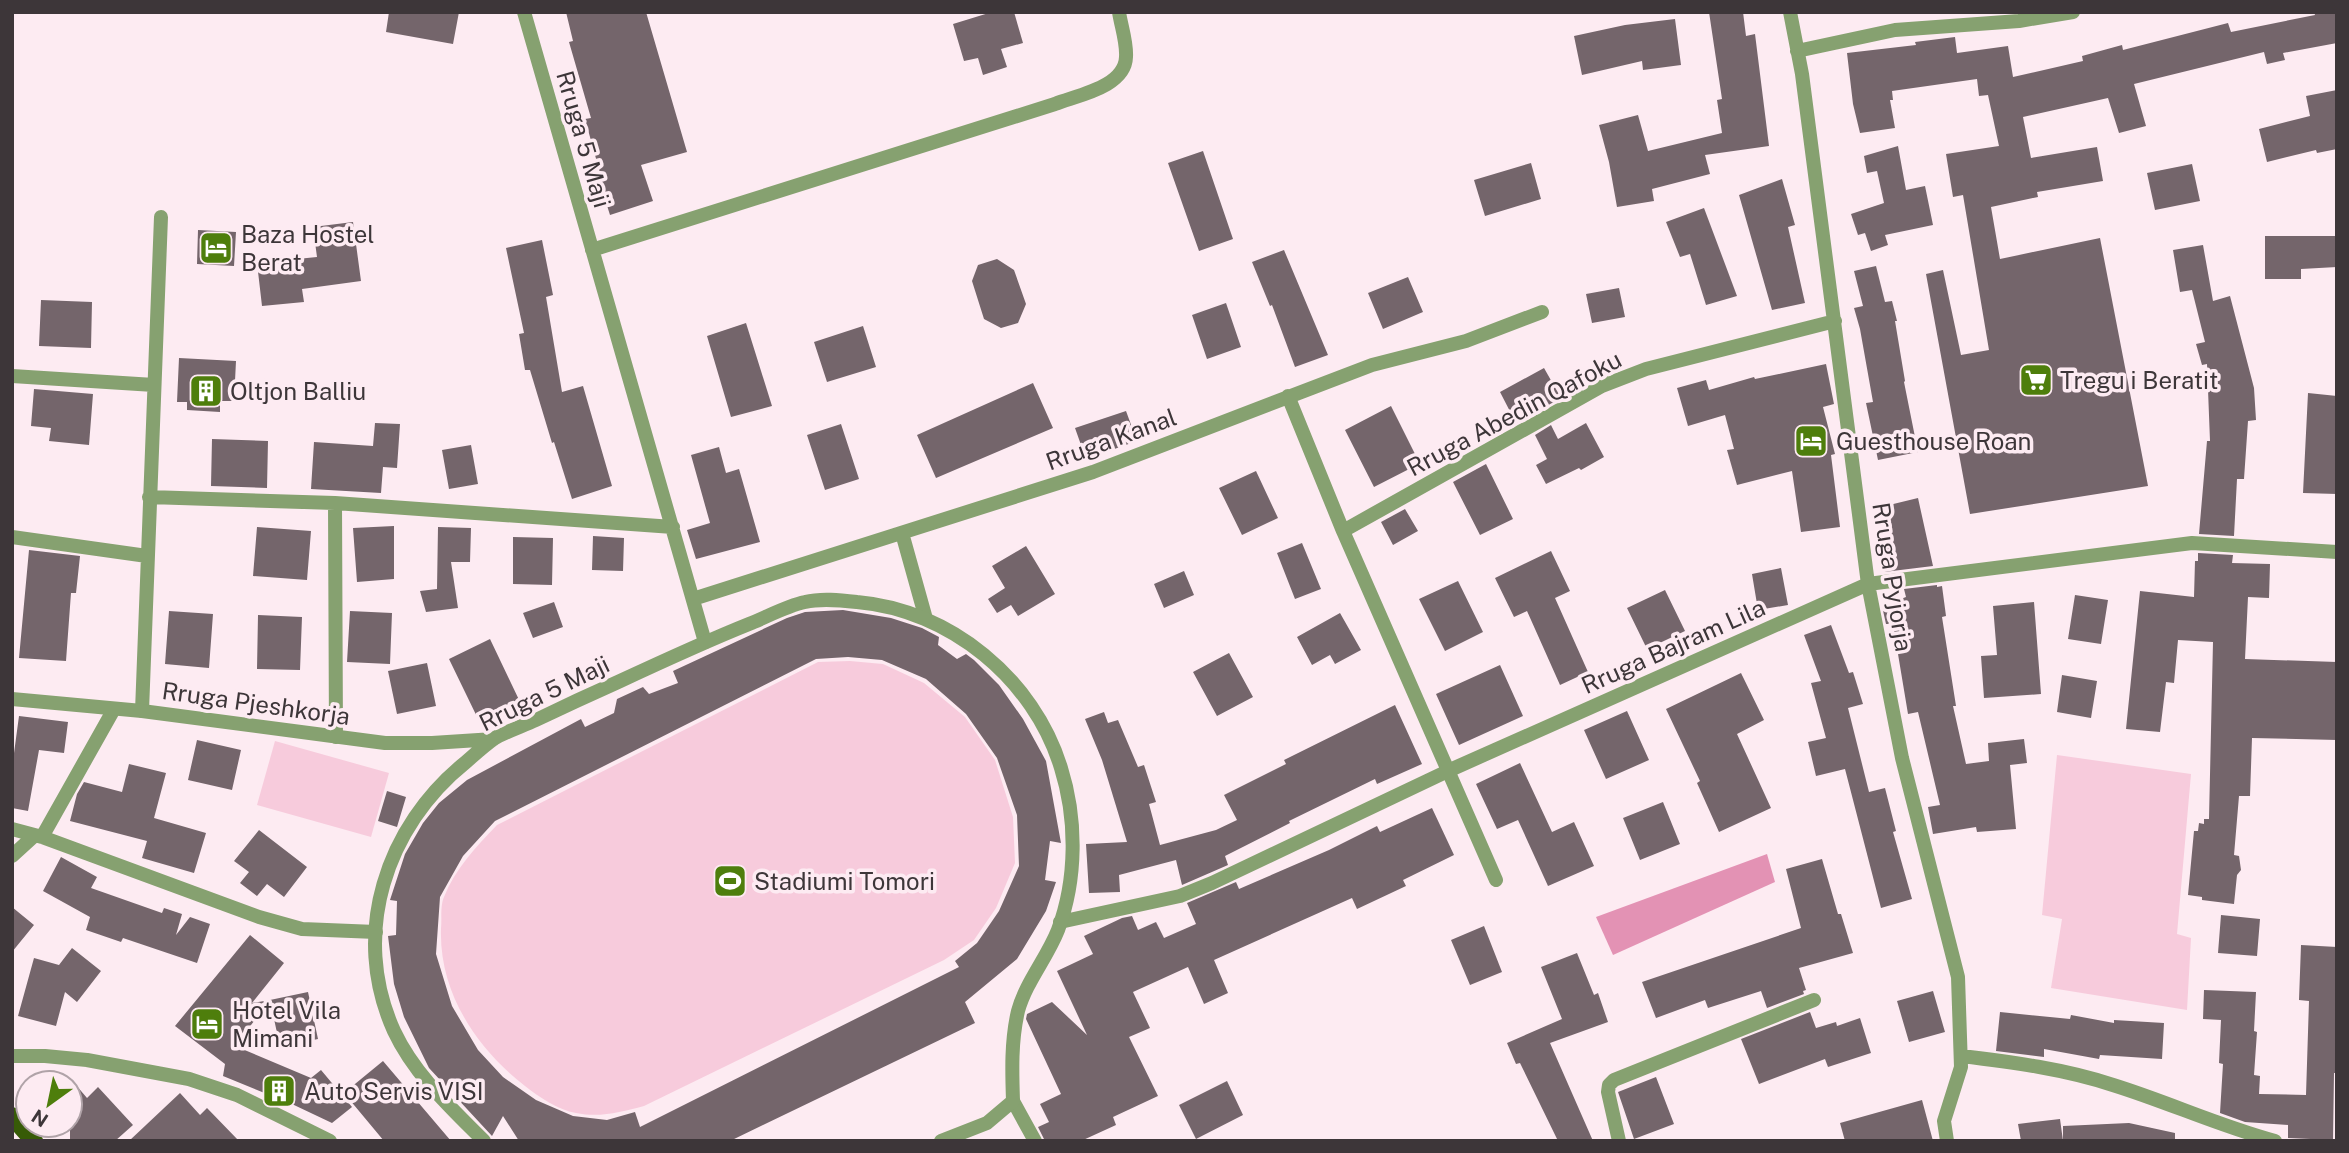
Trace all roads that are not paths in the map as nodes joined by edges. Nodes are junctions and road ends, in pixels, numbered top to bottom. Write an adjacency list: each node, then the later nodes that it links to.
1 (524, 12): 7 (street, Rruga 5 Maji)
2 (1119, 12): 7 (street)
3 (1790, 12): 5 (street, Rruga Pyjorja)
4 (2073, 12): 5 (street)
5 (1797, 51): 9 (street, Rruga Pyjorja)
6 (161, 217): 11 (street)
7 (592, 250): 15 (street, Rruga 5 Maji)
8 (1542, 312): 12 (street, Rruga Kanal)
9 (1835, 321): 16 (street, Rruga Abedin Qafoku); 21 (street, Rruga Pyjorja)
10 (12, 376): 11 (street)
11 (154, 385): 13 (street)
12 (1288, 396): 16 (street); 17 (street, Rruga Kanal)
13 (149, 497): 14 (street); 20 (street)
14 (335, 503): 15 (street); 28 (street)
15 (673, 527): 22 (street, Rruga 5 Maji)
16 (1343, 531): 30 (street)
17 (902, 533): 22 (street, Rruga Kanal); 23 (street)
18 (12, 537): 20 (street)
19 (2337, 552): 21 (street, Rruga Bajram Lila)
20 (147, 556): 27 (street)
21 (1868, 584): 30 (street, Rruga Bajram Lila); 39 (street, Rruga Pyjorja)
22 (693, 598): 24 (street, Rruga 5 Maji)
23 (926, 619): 24 (street, Rruga 5 Maji); 35 (street, Rruga 5 Maji)
24 (705, 642): 29 (street, Rruga 5 Maji)
25 (12, 699): 26 (street, Rruga Pjeshkorja)
26 (114, 709): 27 (street, Rruga Pjeshkorja); 32 (street)
27 (142, 711): 28 (street, Rruga Pjeshkorja)
28 (336, 737): 29 (street, Rruga Pjeshkorja)
29 (494, 739): 36 (street, Rruga 5 Maji)
30 (1450, 771): 34 (street); 35 (street, Rruga Bajram Lila)
31 (12, 829): 32 (street)
32 (38, 836): 33 (street); 36 (street)
33 (12, 856)
34 (1496, 880)
35 (1060, 922): 40 (street, Rruga 5 Maji)
36 (376, 932): 45 (street, Rruga 5 Maji)
37 (1814, 1000): 49 (street)
38 (12, 1056): 44 (street)
39 (1961, 1056): 50 (street, Rruga Pyjorja); 51 (street)
40 (1013, 1101): 42 (street); 48 (street)
41 (12, 1116): 43 (main road)
42 (972, 1128): 46 (street); 47 (street)
43 (34, 1141)
44 (330, 1141)
45 (484, 1141)
46 (941, 1141)
47 (959, 1141)
48 (1035, 1141)
49 (1619, 1141)
50 (1947, 1141)
51 (2274, 1141)

